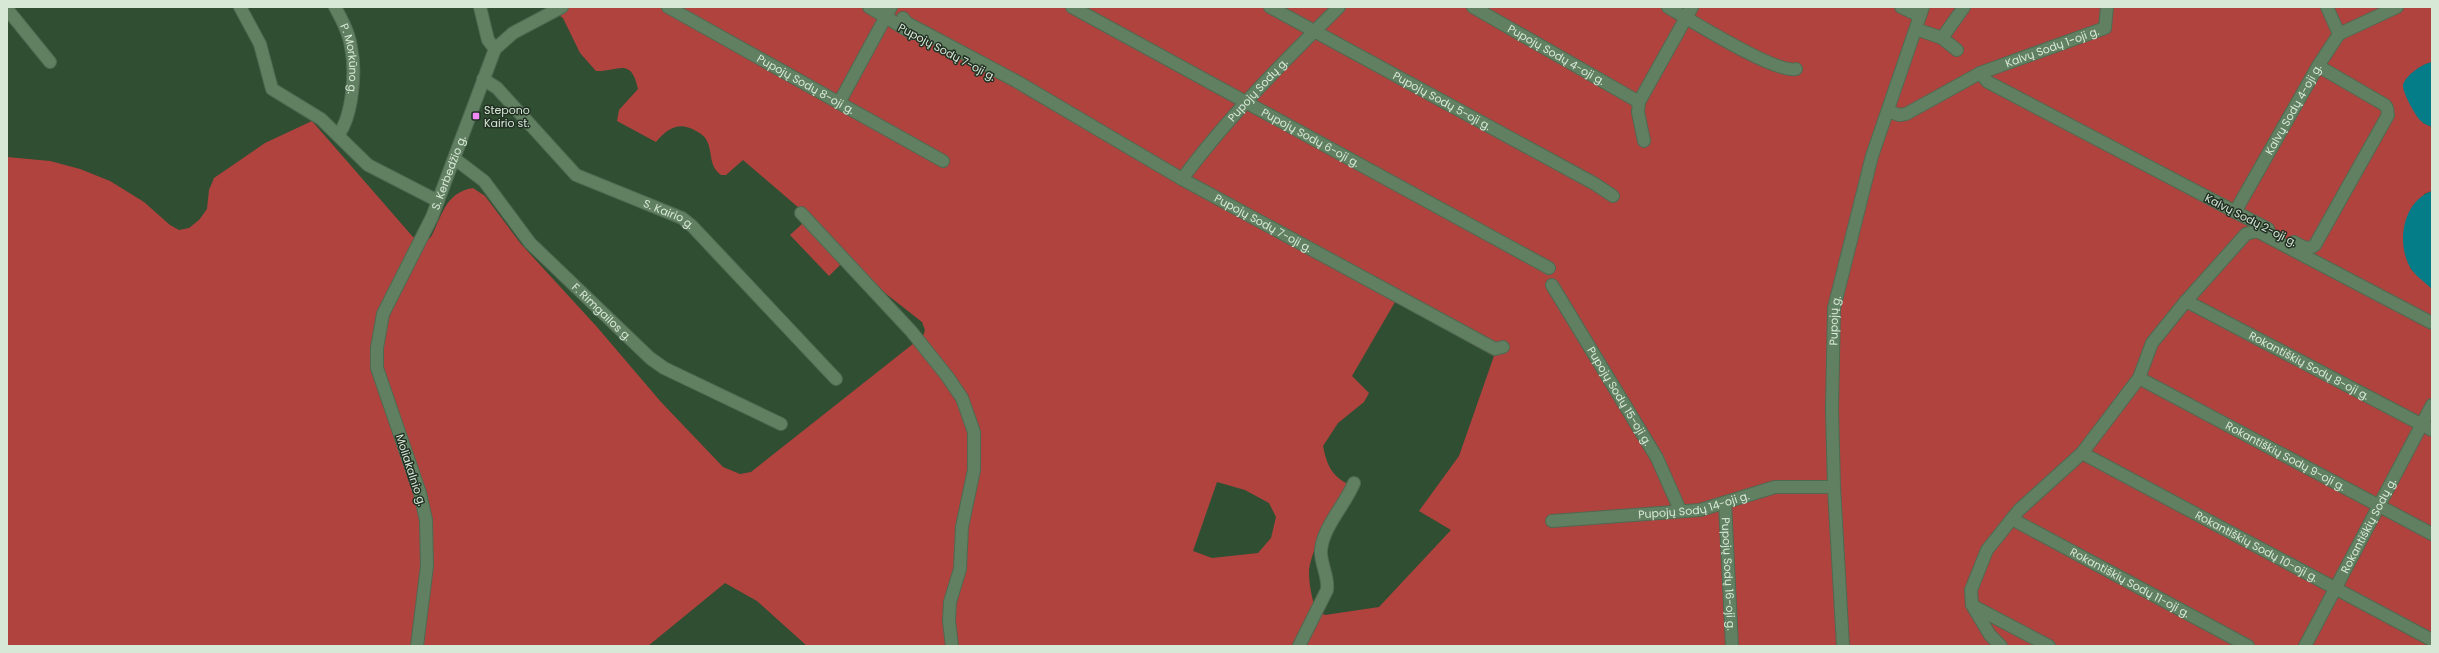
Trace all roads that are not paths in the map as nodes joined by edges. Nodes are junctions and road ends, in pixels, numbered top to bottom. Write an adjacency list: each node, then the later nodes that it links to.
1 (240, 7): 39 (street)
2 (335, 7): 39 (street, P. Morkūno g.)
3 (480, 7): 27 (street)
4 (562, 7): 27 (street, S. Kerbedžio g.)
5 (668, 7): 37 (street, Pupojų Sodų 8-oji g.)
6 (869, 7): 21 (street, Pupojų Sodų 7-oji g.)
7 (891, 7): 21 (street)
8 (1072, 7): 35 (street, Pupojų Sodų 6-oji g.)
9 (1270, 7): 24 (street, Pupojų Sodų 5-oji g.)
10 (1339, 7): 24 (street, Pupojų Sodų g.)
11 (1473, 7): 36 (street, Pupojų Sodų 4-oji g.)
12 (1668, 7): 19 (street)
13 (1902, 7): 20 (street)
14 (1964, 7): 26 (street)
15 (2107, 7): 32 (street, Kalvų Sodų 1-oji g.)
16 (2328, 7): 25 (street)
17 (2397, 7): 25 (street)
18 (7, 9): 29 (street)
19 (1689, 12): 31 (street); 36 (street)
20 (1921, 12): 23 (street, Pupojų g.)
21 (885, 18): 34 (street, Pupojų Sodų 7-oji g.); 37 (street)
22 (903, 18): 34 (street, Pupojų Sodų 7-oji g.)
23 (1916, 29): 26 (street); 38 (street, Pupojų g.)
24 (1314, 31): 35 (street, Pupojų Sodų g.); 44 (street, Pupojų Sodų 5-oji g.)
25 (2339, 34): 30 (street, Kalvų Sodų 4-oji g.)
26 (1942, 38): 28 (street)
27 (495, 50): 33 (street, S. Kerbedžio g.)
28 (1957, 50)
29 (50, 62)
30 (2318, 66): 46 (street, Kalvų Sodų 4-oji g.); 46 (street, Kalvų Sodų 2-oji g.)
31 (1796, 69)
32 (1980, 73): 38 (street); 46 (street, Kalvų Sodų 2-oji g.)
33 (483, 79): 41 (street, S. Kerbedžio g.); 55 (street, S. Kairio g.)
34 (1027, 88): 43 (street, Pupojų Sodų 7-oji g.)
35 (1247, 101): 43 (street, Pupojų Sodų g.); 48 (street, Pupojų Sodų 6-oji g.)
36 (1639, 102): 40 (street)
37 (839, 103): 42 (street, Pupojų Sodų 8-oji g.)
38 (1888, 111): 61 (street, Pupojų g.)
39 (338, 135): 45 (street)
40 (1644, 141)
41 (455, 159): 45 (street, S. Kerbedžio g.); 57 (street, F. Rimgailos g.)
42 (943, 161)
43 (1182, 179): 52 (street, Pupojų Sodų 7-oji g.)
44 (1613, 196)
45 (438, 201): 53 (street, S. Kerbedžio g.)
46 (2236, 212)
47 (800, 213): 72 (street)
48 (1549, 268)
49 (1552, 285): 64 (street, Pupojų Sodų 15-oji g.)
50 (2186, 301): 51 (street); 54 (street); 58 (street, Rokantiškių Sodų 8-oji g.)
51 (2432, 323)
52 (1503, 347)
53 (377, 368): 71 (street, Moliakalnio g.)
54 (2139, 378): 59 (street); 63 (street, Rokantiškių Sodų 9-oji g.)
55 (836, 379)
56 (2432, 405): 58 (street, Rokantiškių Sodų g.)
57 (781, 424)
58 (2427, 428): 63 (street, Rokantiškių Sodų g.)
59 (2082, 453): 65 (street); 68 (street, Rokantiškių Sodų 10-oji g.)
60 (1354, 483): 73 (street)
61 (1834, 487): 62 (street, Pupojų Sodų 14-oji g.); 75 (street, Pupojų g.)
62 (1725, 503): 64 (street, Pupojų Sodų 14-oji g.); 74 (street, Pupojų Sodų 16-oji g.)
63 (2380, 506): 67 (street, Rokantiškių Sodų 9-oji g.); 68 (street, Rokantiškių Sodų g.)
64 (1680, 510): 66 (street, Pupojų Sodų 14-oji g.)
65 (2012, 519): 69 (street); 78 (street, Rokantiškių Sodų 11-oji g.)
66 (1552, 521)
67 (2432, 534)
68 (2336, 589): 70 (street, Rokantiškių Sodų 10-oji g.); 79 (street, Rokantiškių Sodų g.)
69 (1972, 605): 76 (street); 77 (street)
70 (2432, 640)
71 (417, 646)
72 (952, 646)
73 (1299, 646)
74 (1732, 646)
75 (1843, 646)
76 (2001, 646)
77 (2048, 646)
78 (2248, 646)
79 (2305, 646)

